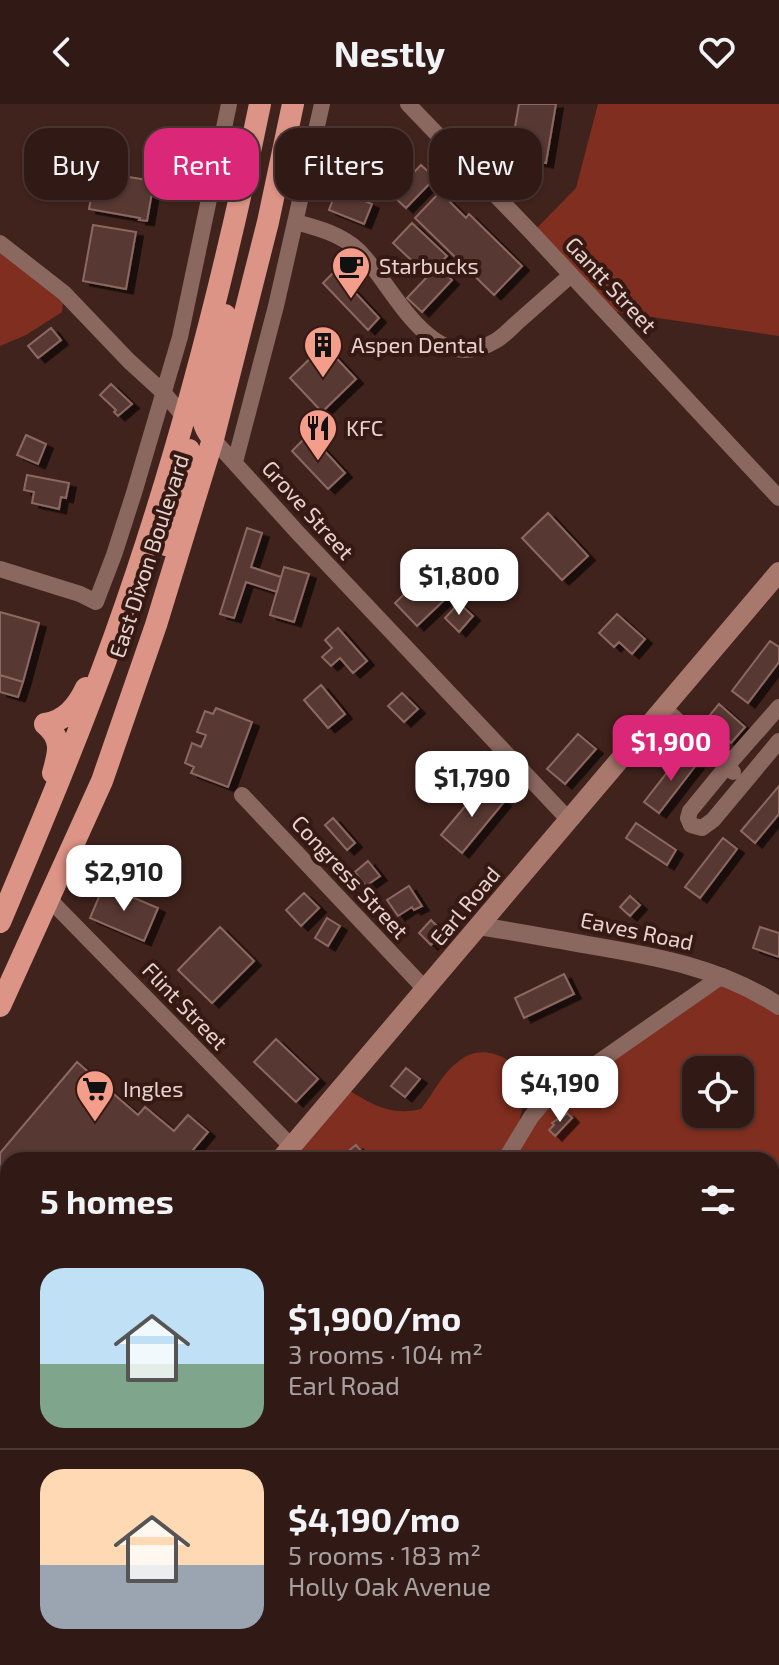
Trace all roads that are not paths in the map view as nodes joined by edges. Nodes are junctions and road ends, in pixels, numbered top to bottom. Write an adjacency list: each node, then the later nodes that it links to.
1 (229, 104): 10 (street, East Dixon Boulevard)
2 (260, 104): 8 (highway, East Dixon Boulevard)
3 (293, 104): 12 (highway, East Dixon Boulevard)
4 (322, 104): 6 (street)
5 (408, 104): 9 (street, Gantt Street)
6 (296, 222): 9 (street); 13 (street)
7 (0, 243): 10 (street)
8 (223, 271): 11 (highway, East Dixon Boulevard); 12 (highway)
9 (571, 275): 14 (street, Gantt Street)
10 (164, 393): 11 (street); 15 (street, East Dixon Boulevard)
11 (184, 417): 17 (highway); 18 (highway, East Dixon Boulevard)
12 (213, 439): 13 (street, Grove Street); 17 (highway, East Dixon Boulevard)
13 (235, 462): 25 (street, Grove Street)
14 (779, 498)
15 (0, 569)
16 (779, 572): 20 (main road, Earl Road)
17 (156, 625): 27 (highway, East Dixon Boulevard)
18 (116, 633): 26 (highway, East Dixon Boulevard); 26 (highway)
19 (779, 707): 22 (street)
20 (664, 708): 22 (street); 25 (main road, Earl Road)
21 (779, 741): 23 (street)
22 (727, 766): 23 (street); 23 (street)
23 (744, 781)
24 (242, 795): 31 (street, Congress Street)
25 (569, 820): 29 (main road, Earl Road)
26 (26, 859): 28 (highway, East Dixon Boulevard)
27 (48, 898): 32 (highway, East Dixon Boulevard); 34 (street, Flint Street)
28 (0, 922)
29 (479, 926): 30 (street, Eaves Road); 31 (main road, Earl Road)
30 (722, 976): 33 (street, Eaves Road); 36 (street)
31 (425, 989): 35 (main road, Earl Road)
32 (0, 1006)
33 (779, 1006)
34 (285, 1152)
35 (287, 1152)
36 (510, 1152)

